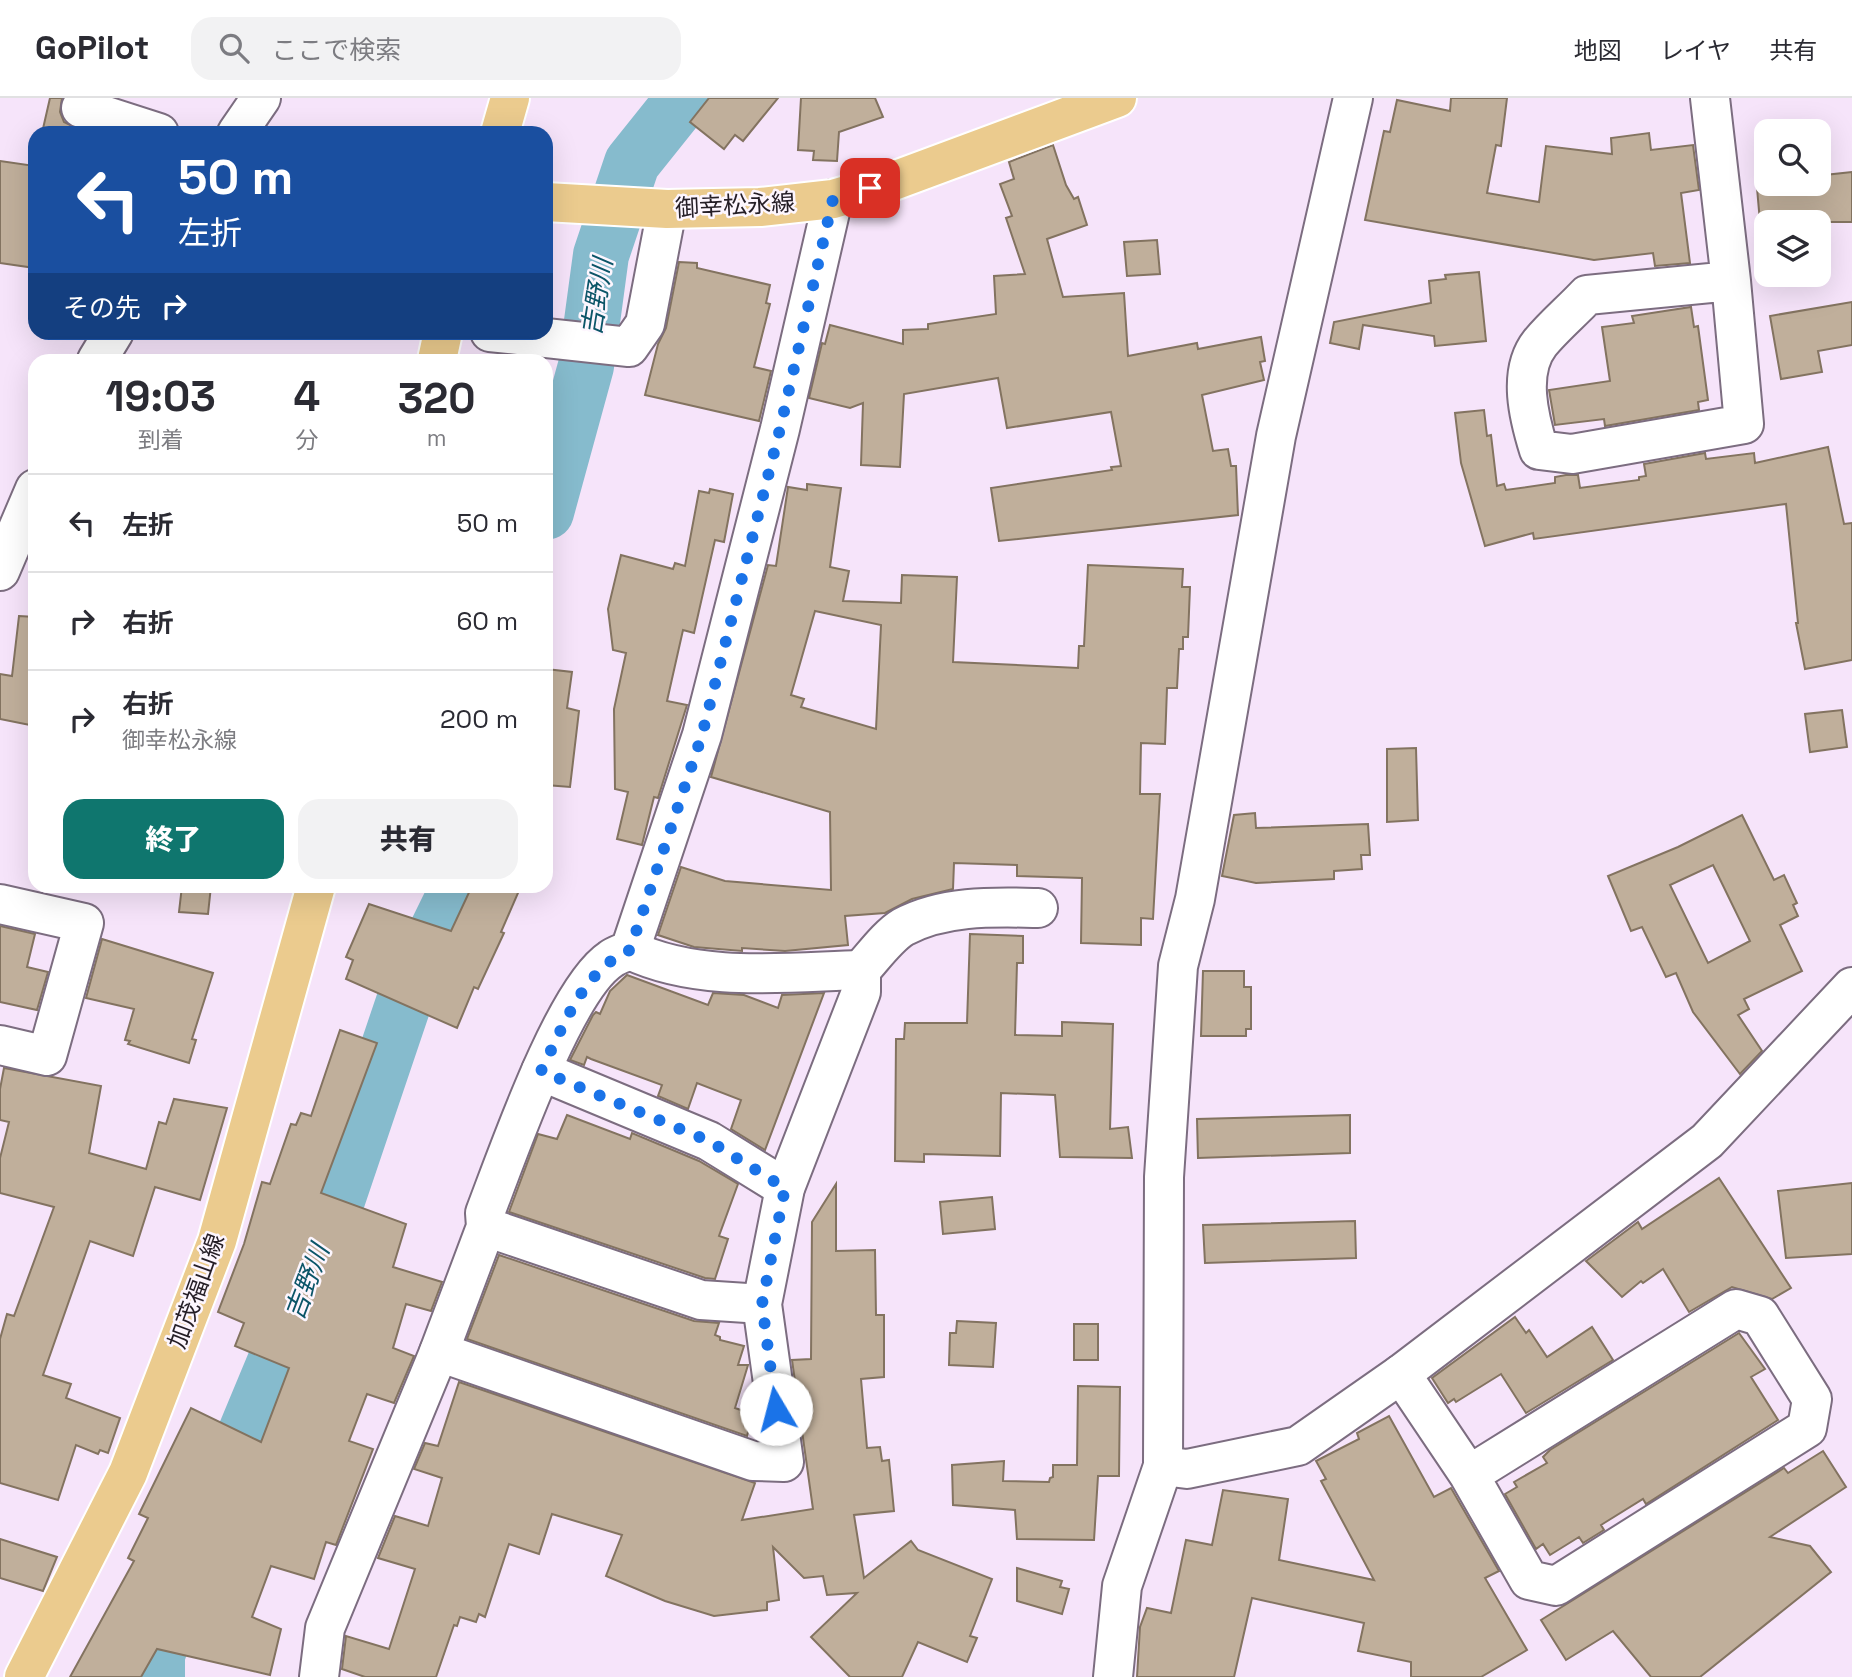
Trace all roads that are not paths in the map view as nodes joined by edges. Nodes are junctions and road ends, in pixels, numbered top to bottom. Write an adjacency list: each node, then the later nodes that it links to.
1 (261, 98): 8 (street)
2 (510, 98): 9 (main road)
3 (1117, 98): 10 (main road, 御幸松永線)
4 (1353, 98): 30 (street)
5 (1710, 98): 13 (street)
6 (81, 108): 7 (street)
7 (137, 126)
8 (242, 126)
9 (501, 126)
10 (833, 199): 12 (main road, 御幸松永線); 20 (street)
11 (553, 202): 12 (main road, 御幸松永線)
12 (652, 208): 14 (street)
13 (1731, 281): 13 (street)
14 (553, 340)
15 (28, 505): 16 (street)
16 (0, 571)
17 (314, 893): 32 (main road, 加茂福山線)
18 (0, 904): 23 (street)
19 (1038, 908): 21 (street)
20 (630, 950): 21 (street); 24 (street)
21 (861, 970): 25 (street)
22 (1852, 987): 29 (street)
23 (0, 1045)
24 (541, 1071): 25 (street); 26 (street)
25 (785, 1188): 27 (street)
26 (486, 1227): 27 (street); 28 (street)
27 (762, 1304): 28 (street)
28 (439, 1352): 33 (street)
29 (1401, 1374): 30 (street); 31 (street)
30 (1163, 1466): 34 (street)
31 (1469, 1475): 31 (street)
32 (24, 1677)
33 (319, 1677)
34 (1113, 1677)

